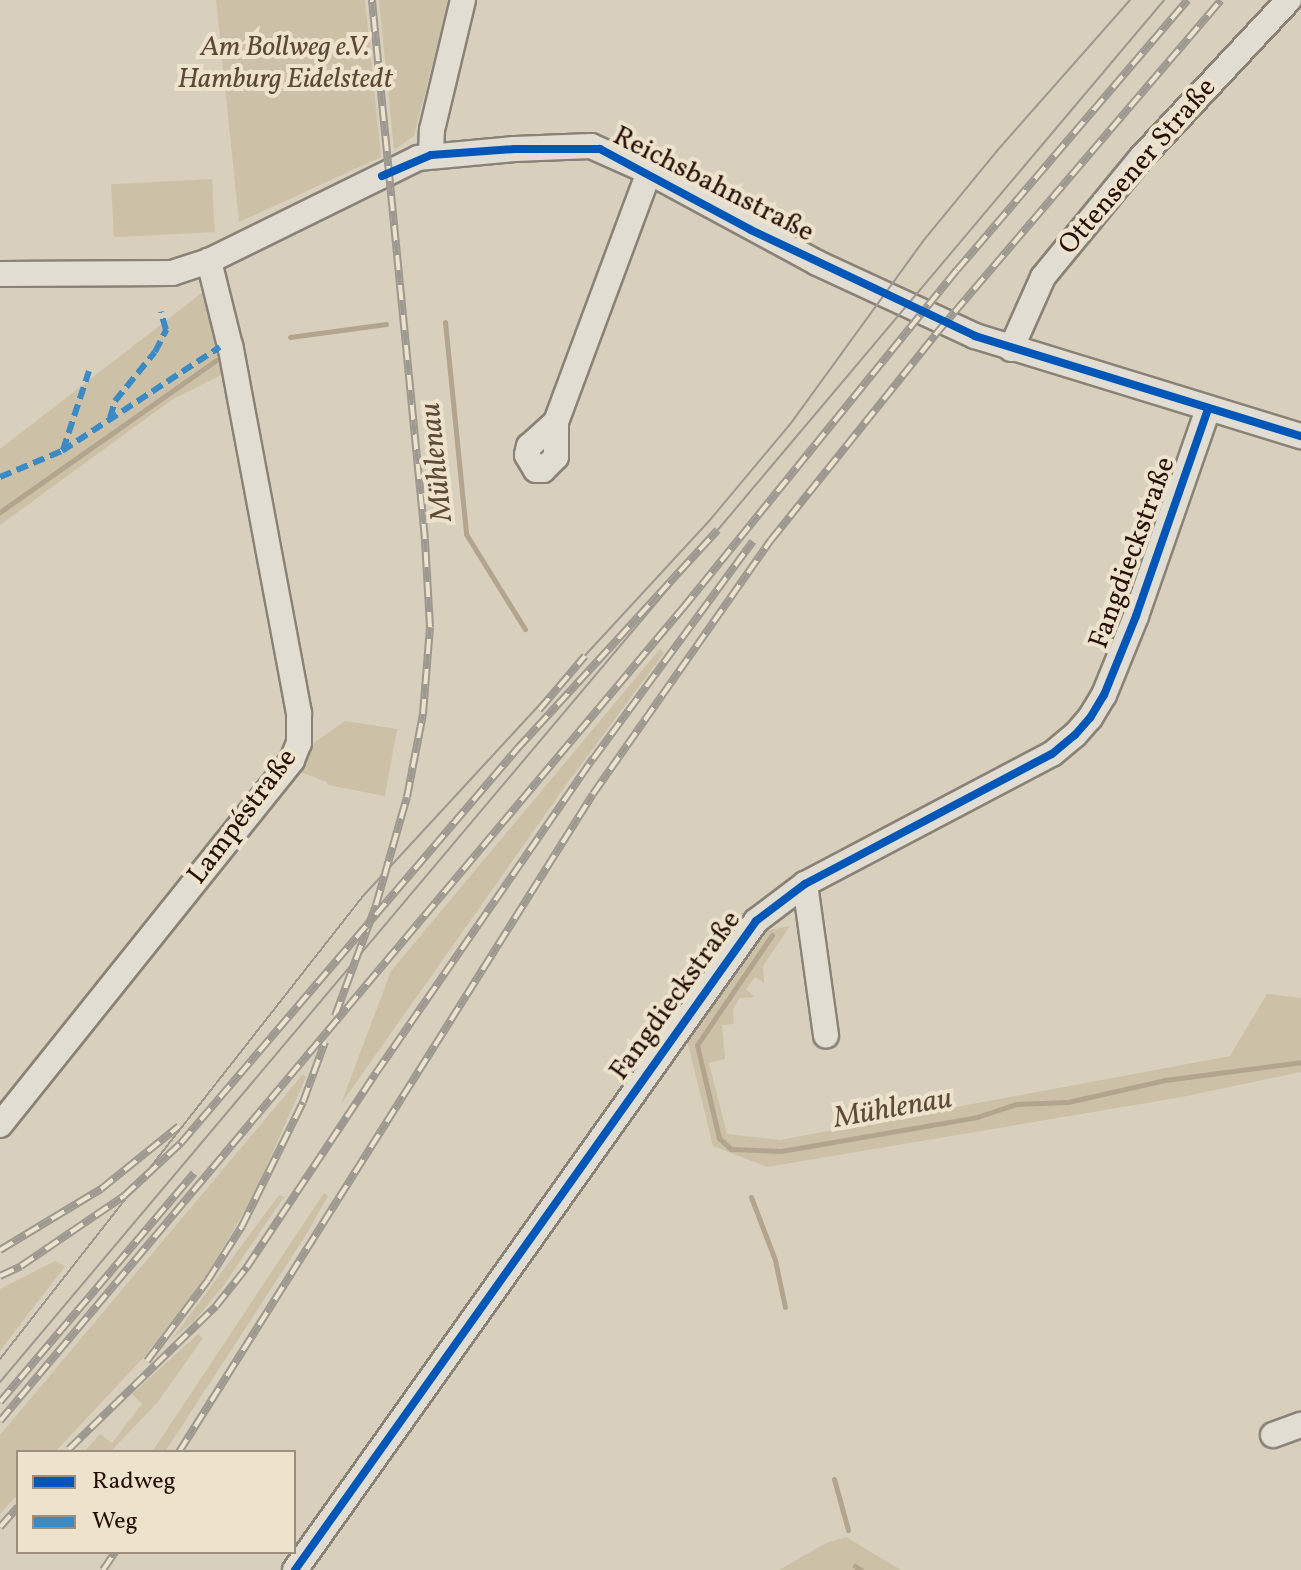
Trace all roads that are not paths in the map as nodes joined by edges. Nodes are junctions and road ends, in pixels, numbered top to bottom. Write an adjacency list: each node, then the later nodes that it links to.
1 (463, 0): 3 (street)
2 (1289, 0): 7 (street, Ottensener Straße)
3 (431, 155): 4 (street, Reichsbahnstraße); 5 (street, Reichsbahnstraße)
4 (649, 172): 7 (street, Reichsbahnstraße); 9 (street, Reichsbahnstraße)
5 (209, 261): 6 (street, Reichsbahnstraße); 13 (street, Lampéstraße)
6 (0, 274)
7 (1011, 349): 8 (street, Reichsbahnstraße)
8 (1208, 409): 10 (street, Reichsbahnstraße); 11 (street, Fangdieckstraße)
9 (556, 422)
10 (1301, 436)
11 (805, 884): 12 (street); 16 (street, Fangdieckstraße)
12 (826, 1036)
13 (0, 1125)
14 (1301, 1425): 15 (street)
15 (1273, 1435)
16 (295, 1570)

